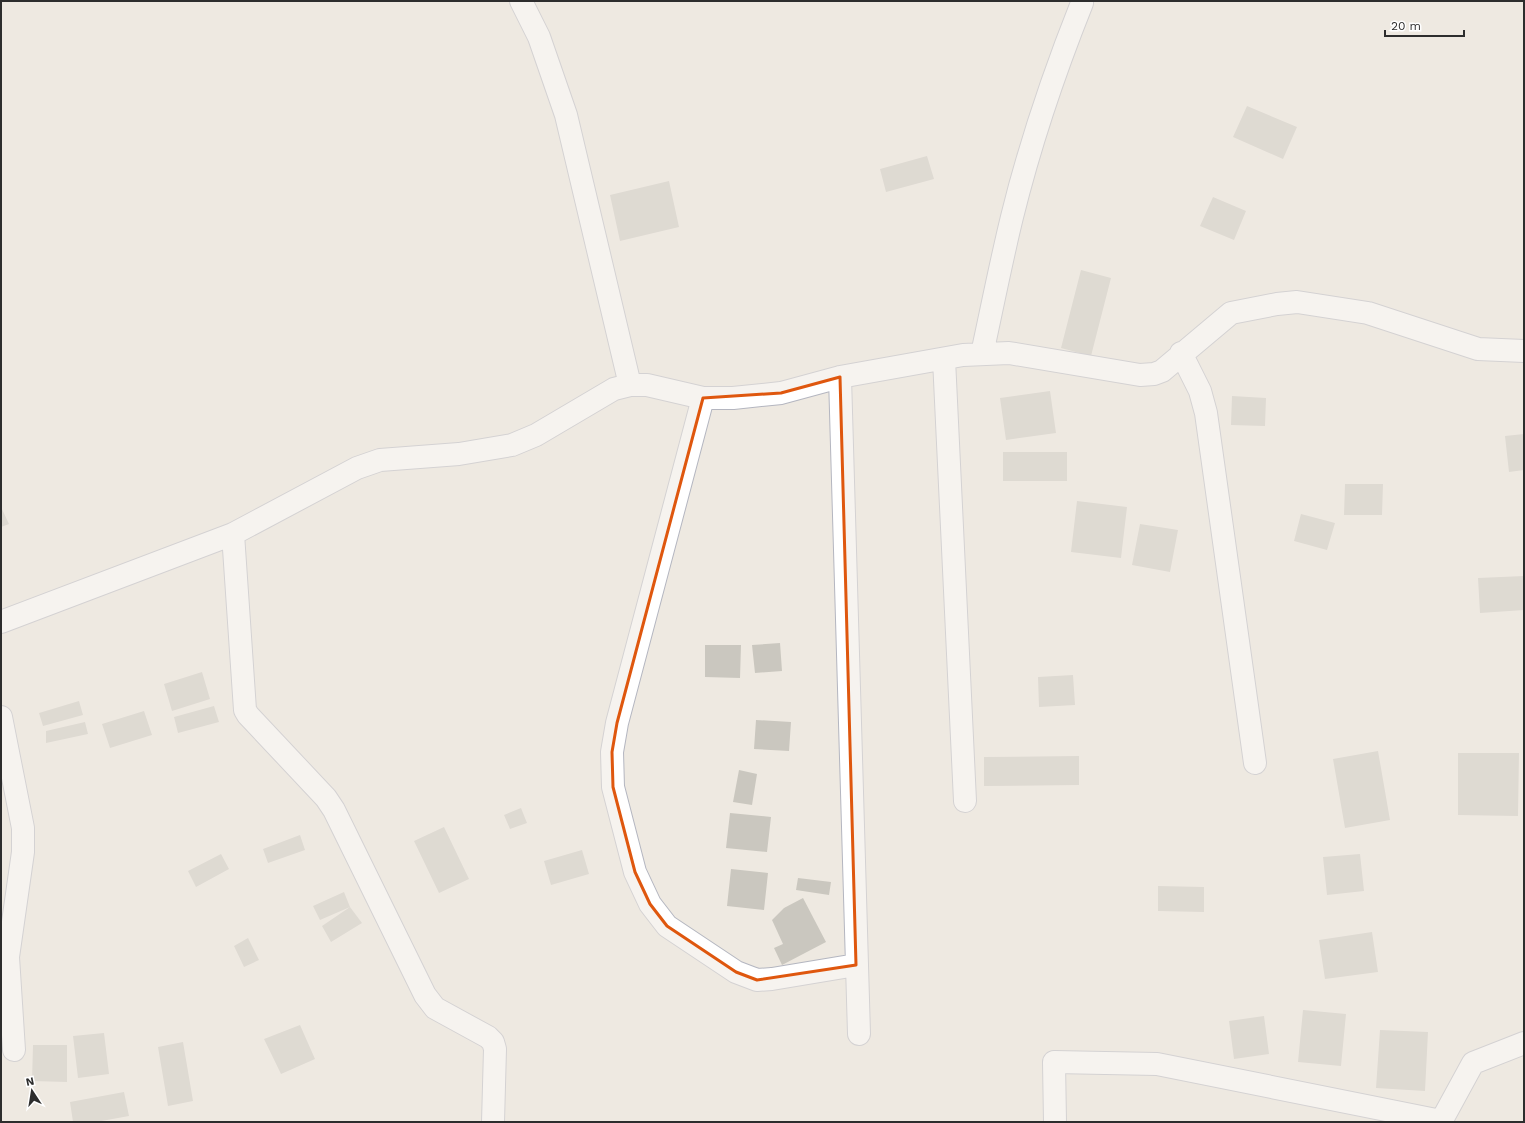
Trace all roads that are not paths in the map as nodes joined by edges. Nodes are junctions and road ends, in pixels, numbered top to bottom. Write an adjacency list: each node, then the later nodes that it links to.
1 (521, 1): 8 (street)
2 (1082, 3): 5 (street)
3 (1524, 351): 4 (street)
4 (1181, 353): 5 (street); 13 (street)
5 (982, 354): 6 (street)
6 (944, 358): 7 (street); 14 (street)
7 (840, 377): 9 (street); 15 (street)
8 (630, 385): 9 (street); 10 (street)
9 (703, 398): 15 (street)
10 (233, 534): 11 (street); 19 (street)
11 (1, 622)
12 (1, 717): 18 (street)
13 (1255, 763)
14 (966, 801)
15 (856, 965): 16 (street)
16 (859, 1034)
17 (1524, 1043): 20 (street)
18 (14, 1050)
19 (493, 1122)
20 (1055, 1122)

